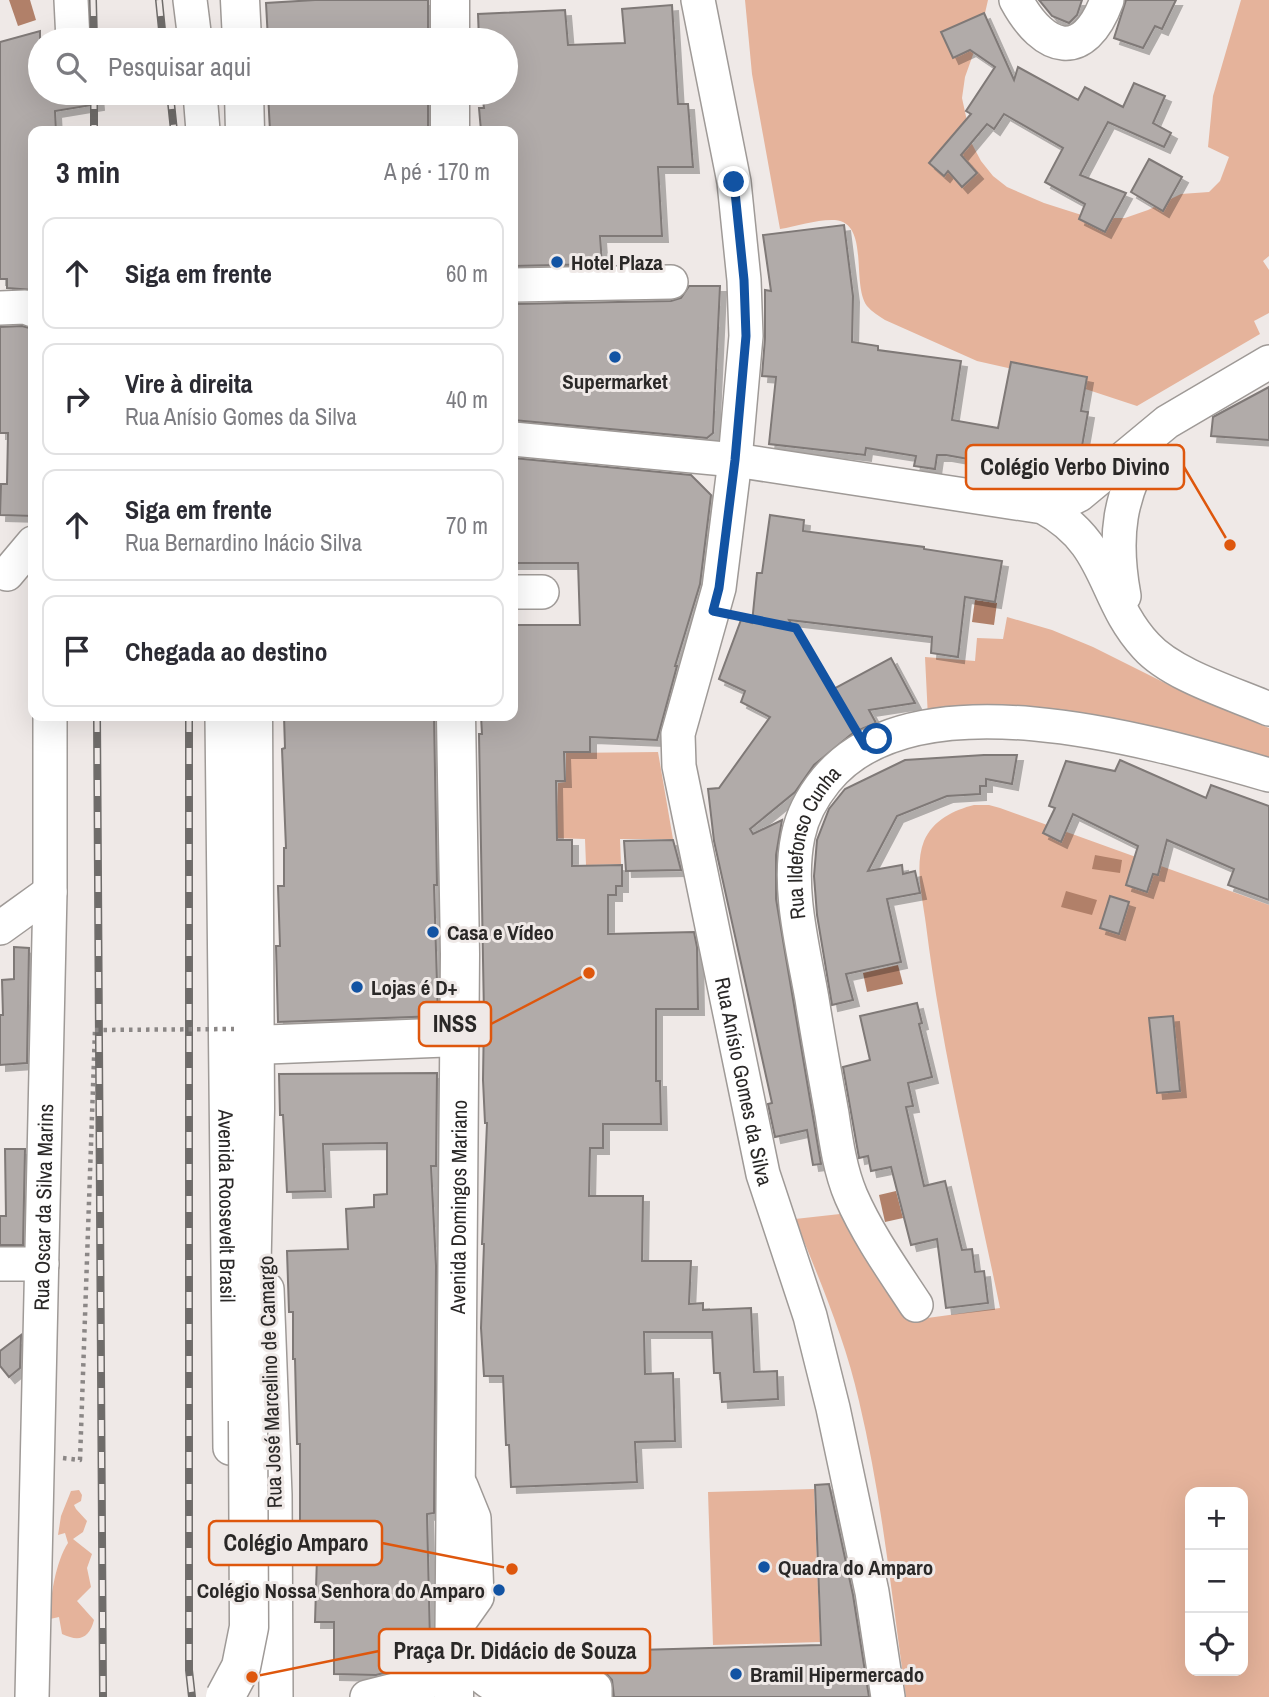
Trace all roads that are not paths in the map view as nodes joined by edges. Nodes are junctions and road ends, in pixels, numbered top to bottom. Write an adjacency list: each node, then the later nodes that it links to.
1 (71, 0): 8 (street)
2 (190, 0): 9 (street)
3 (240, 0): 10 (main road)
4 (450, 0): 11 (main road)
5 (698, 0): 23 (street, Rua Anísio Gomes da Silva)
6 (1016, 0): 7 (street)
7 (1101, 14)
8 (72, 28)
9 (194, 28)
10 (241, 28)
11 (450, 28)
12 (201, 105): 15 (street)
13 (244, 105): 16 (main road)
14 (450, 105): 17 (main road)
15 (203, 126)
16 (245, 126)
17 (450, 126)
18 (671, 282): 19 (street)
19 (518, 285)
20 (1269, 362): 21 (street)
21 (1167, 422): 24 (street); 27 (street)
22 (518, 439): 23 (street)
23 (735, 460): 24 (street); 49 (street, Rua Anísio Gomes da Silva)
24 (1043, 507): 27 (street)
25 (28, 552): 26 (street)
26 (13, 577)
27 (1128, 620): 28 (street)
28 (1269, 709)
29 (50, 721): 34 (street, Rua Oscar da Silva Marins)
30 (222, 721): 45 (street, Avenida Roosevelt Brasil)
31 (253, 721): 36 (main road, Rua José Marcelino de Camargo)
32 (456, 721): 37 (main road, Avenida Domingos Mariano)
33 (1269, 775): 41 (street, Rua Ildefonso Cunha)
34 (50, 892): 35 (street); 40 (street, Rua Oscar da Silva Marins)
35 (0, 928)
36 (248, 1046): 37 (main road); 38 (main road, Rua José Marcelino de Camargo)
37 (458, 1048): 42 (main road, Avenida Domingos Mariano)
38 (255, 1109): 44 (main road, Rua José Marcelino de Camargo, bridge); 46 (street, Rua José Marcelino de Camargo)
39 (0, 1264): 40 (street)
40 (42, 1264): 43 (street, Rua Oscar da Silva Marins)
41 (916, 1305)
42 (455, 1660): 47 (street); 48 (street)
43 (32, 1697)
44 (225, 1697)
45 (232, 1697)
46 (276, 1697)
47 (367, 1697)
48 (596, 1697)
49 (888, 1697)

